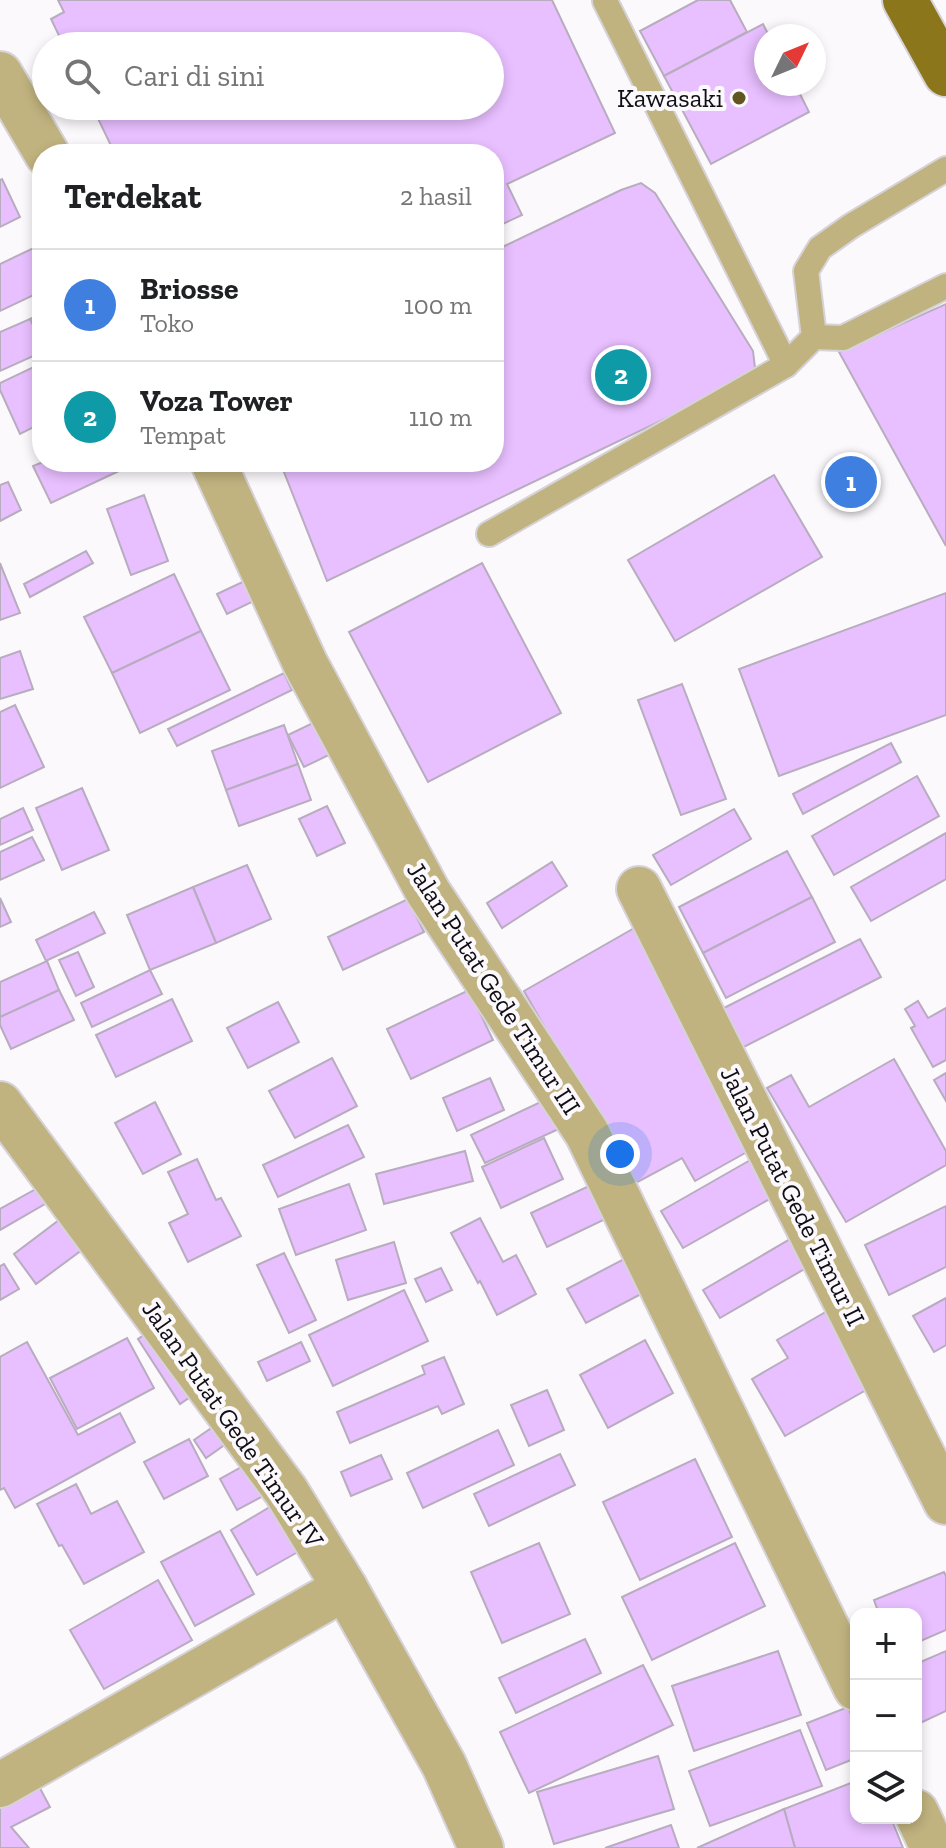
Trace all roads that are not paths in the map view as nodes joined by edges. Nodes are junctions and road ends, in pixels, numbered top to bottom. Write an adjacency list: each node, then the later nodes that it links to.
1 (602, 0): 9 (lane)
2 (905, 0): 4 (main road)
3 (0, 74): 5 (street)
4 (946, 74)
5 (41, 144)
6 (946, 169): 8 (lane)
7 (946, 286): 8 (lane)
8 (814, 337): 9 (lane)
9 (786, 365): 11 (lane)
10 (218, 472): 16 (street, Jalan Putat Gede Timur III)
11 (489, 534)
12 (639, 889): 14 (street, Jalan Putat Gede Timur II)
13 (0, 1104): 15 (street, Jalan Putat Gede Timur IV)
14 (946, 1502)
15 (345, 1588): 17 (street); 19 (street, Jalan Putat Gede Timur IV)
16 (852, 1680)
17 (0, 1785)
18 (922, 1824): 20 (street)
19 (481, 1848)
20 (933, 1848)

